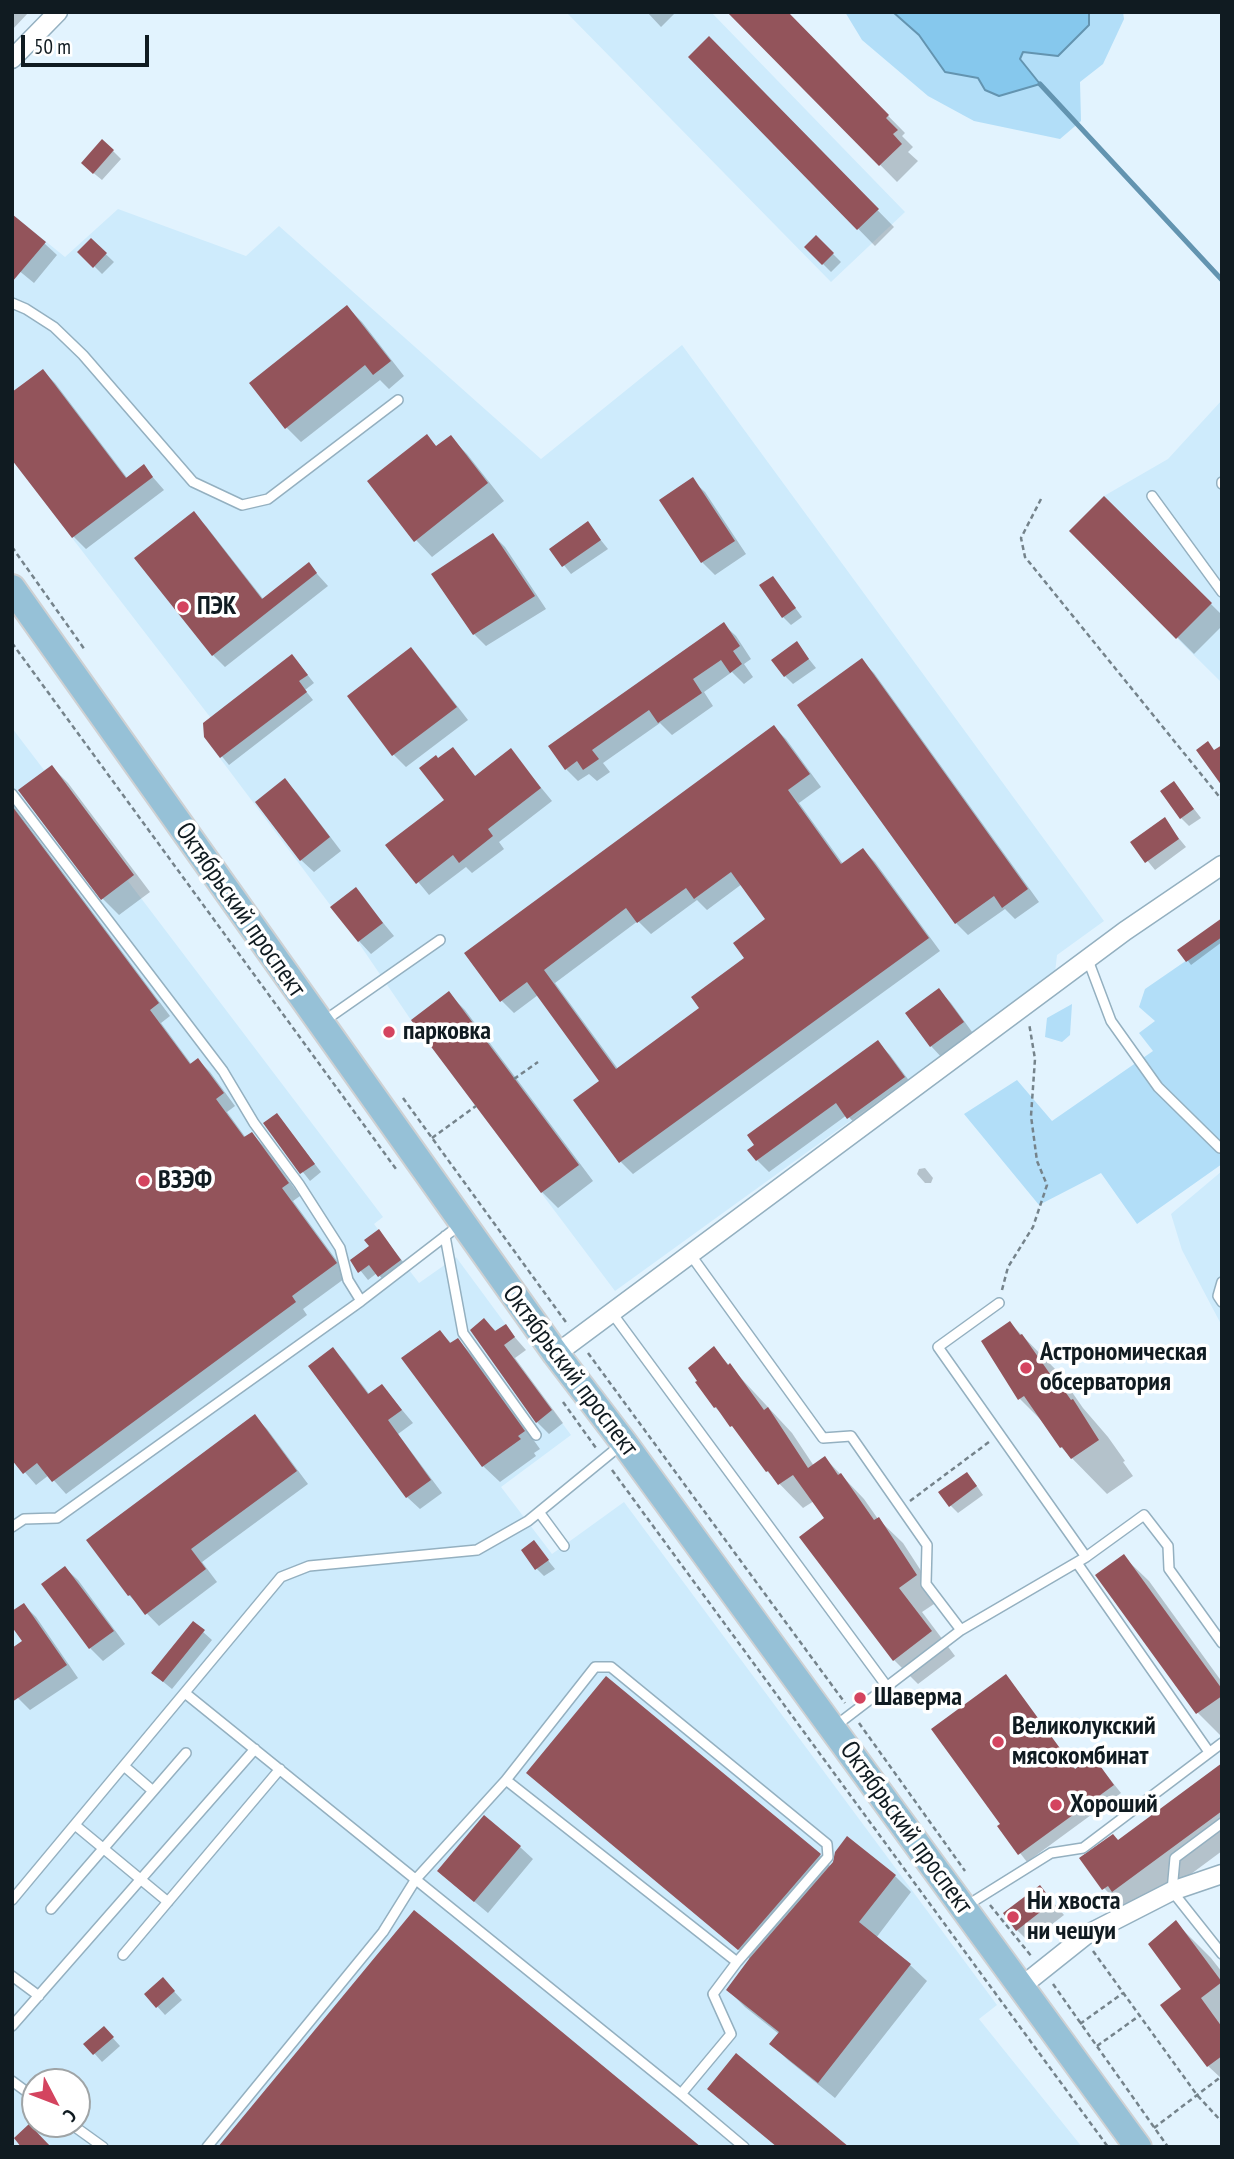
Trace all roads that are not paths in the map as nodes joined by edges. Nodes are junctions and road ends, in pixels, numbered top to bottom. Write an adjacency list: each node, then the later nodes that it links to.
1 (58, 12): 2 (street)
2 (12, 59)
3 (12, 303): 4 (lane)
4 (398, 400)
5 (1152, 496): 7 (lane)
6 (12, 588): 12 (main road, Октябрьский проспект)
7 (1222, 592)
8 (12, 794): 17 (lane)
9 (1222, 865): 11 (street)
10 (440, 940): 12 (lane)
11 (1088, 960): 13 (lane); 15 (street)
12 (320, 1024): 14 (main road, Октябрьский проспект)
13 (1220, 1148)
14 (453, 1230): 17 (lane); 21 (main road, Октябрьский проспект); 22 (lane)
15 (690, 1254): 20 (street); 28 (lane)
16 (1222, 1282): 18 (lane)
17 (361, 1301): 25 (lane)
18 (1222, 1302)
19 (999, 1303): 27 (lane)
20 (612, 1313): 21 (street); 30 (lane)
21 (556, 1354): 23 (main road, Октябрьский проспект)
22 (536, 1435)
23 (624, 1443): 24 (lane); 32 (main road, Октябрьский проспект)
24 (539, 1512): 26 (lane); 31 (lane)
25 (13, 1525)
26 (564, 1546)
27 (1082, 1560): 28 (lane); 29 (lane); 35 (lane)
28 (961, 1630): 30 (lane)
29 (1222, 1643)
30 (888, 1688): 32 (lane)
31 (185, 1693): 34 (lane); 37 (lane)
32 (832, 1728): 50 (main road, Октябрьский проспект)
33 (1222, 1743): 35 (lane)
34 (255, 1749): 38 (lane); 45 (lane)
35 (1209, 1752): 50 (lane)
36 (186, 1753): 40 (lane)
37 (124, 1766): 40 (lane); 42 (lane)
38 (280, 1769): 46 (lane); 49 (lane)
39 (506, 1780): 46 (lane); 54 (lane); 54 (lane)
40 (153, 1791): 43 (lane)
41 (1222, 1823): 47 (lane)
42 (75, 1825): 43 (lane); 48 (lane)
43 (103, 1848): 45 (lane); 51 (lane)
44 (1222, 1874): 47 (street)
45 (141, 1879): 49 (lane); 57 (lane)
46 (416, 1879): 59 (lane); 61 (lane)
47 (1172, 1891): 52 (lane); 56 (street)
48 (12, 1900)
49 (168, 1902): 53 (lane)
50 (963, 1908): 56 (main road, Октябрьский проспект)
51 (51, 1909)
52 (1222, 1954)
53 (124, 1955)
54 (737, 1962): 59 (lane)
55 (12, 1976): 57 (lane)
56 (1022, 1986): 60 (main road, Октябрьский проспект)
57 (39, 1996): 58 (lane)
58 (12, 2026)
59 (681, 2094): 62 (lane)
60 (1146, 2138)
61 (207, 2147)
62 (744, 2147)

